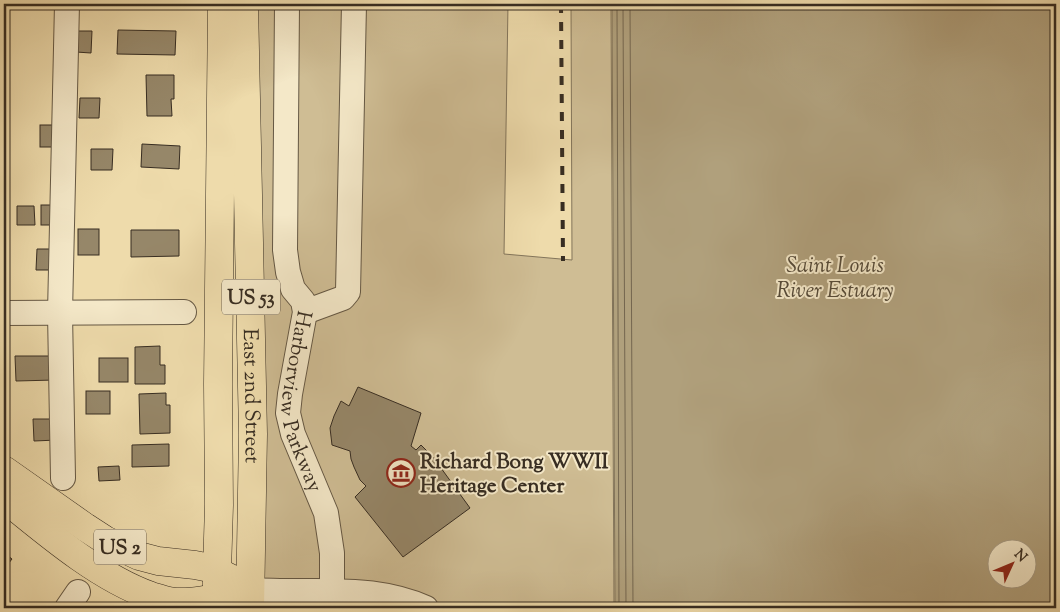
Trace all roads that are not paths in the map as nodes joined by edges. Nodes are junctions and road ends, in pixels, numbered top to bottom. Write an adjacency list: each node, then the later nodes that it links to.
1 (67, 4): 9 (street)
2 (222, 4): 14 (highway, East 2nd Street / US 53)
3 (244, 4): 15 (highway, East 2nd Street / US 53)
4 (287, 4): 7 (street, Harborview Parkway)
5 (354, 4): 7 (street)
6 (184, 312): 9 (street)
7 (305, 312): 13 (street, Harborview Parkway)
8 (4, 313): 9 (street)
9 (60, 313): 11 (street)
10 (4, 470): 14 (highway, US 2)
11 (63, 478)
12 (4, 498): 14 (highway, US 2)
13 (332, 591): 15 (street); 16 (street)
14 (217, 592): 15 (highway, US 2)
15 (250, 599)
16 (426, 608)

